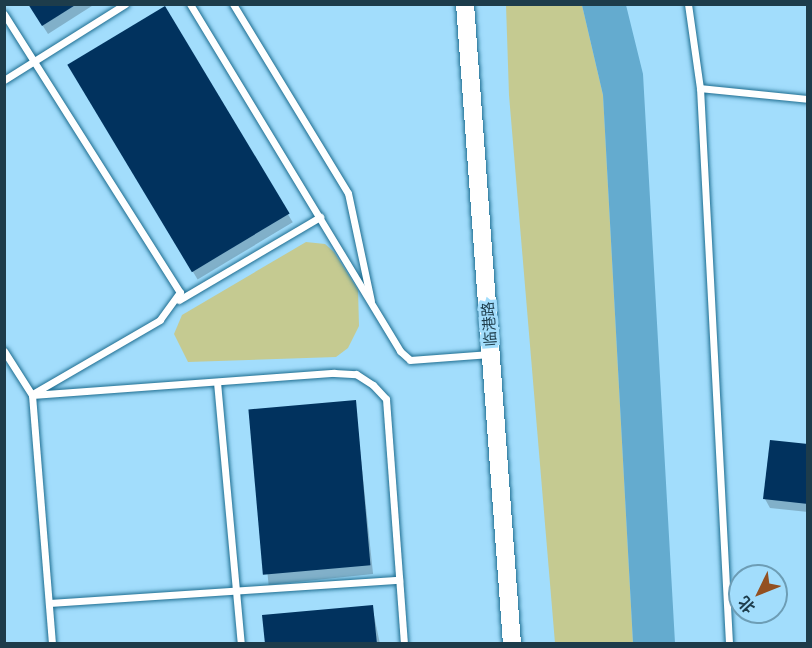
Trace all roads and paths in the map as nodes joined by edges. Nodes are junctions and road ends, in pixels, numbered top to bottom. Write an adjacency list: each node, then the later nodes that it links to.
1 (125, 4): 7 (lane)
2 (190, 4): 11 (lane)
3 (465, 4): 15 (main road, 临港路)
4 (688, 4): 9 (lane)
5 (234, 5): 13 (lane)
6 (4, 14): 7 (lane)
7 (34, 61): 8 (lane); 12 (lane)
8 (4, 80)
9 (700, 88): 10 (lane); 25 (lane)
10 (807, 99)
11 (320, 217): 12 (lane); 13 (lane)
12 (179, 300): 17 (lane)
13 (372, 306): 15 (lane)
14 (4, 351): 17 (lane)
15 (491, 354): 24 (main road, 临港路)
16 (217, 382): 17 (lane); 18 (lane); 19 (lane)
17 (32, 395): 20 (lane)
18 (399, 580): 19 (lane); 23 (lane)
19 (236, 591): 20 (lane); 22 (lane)
20 (49, 603): 21 (lane)
21 (52, 644)
22 (241, 644)
23 (404, 644)
24 (512, 644)
25 (729, 644)

